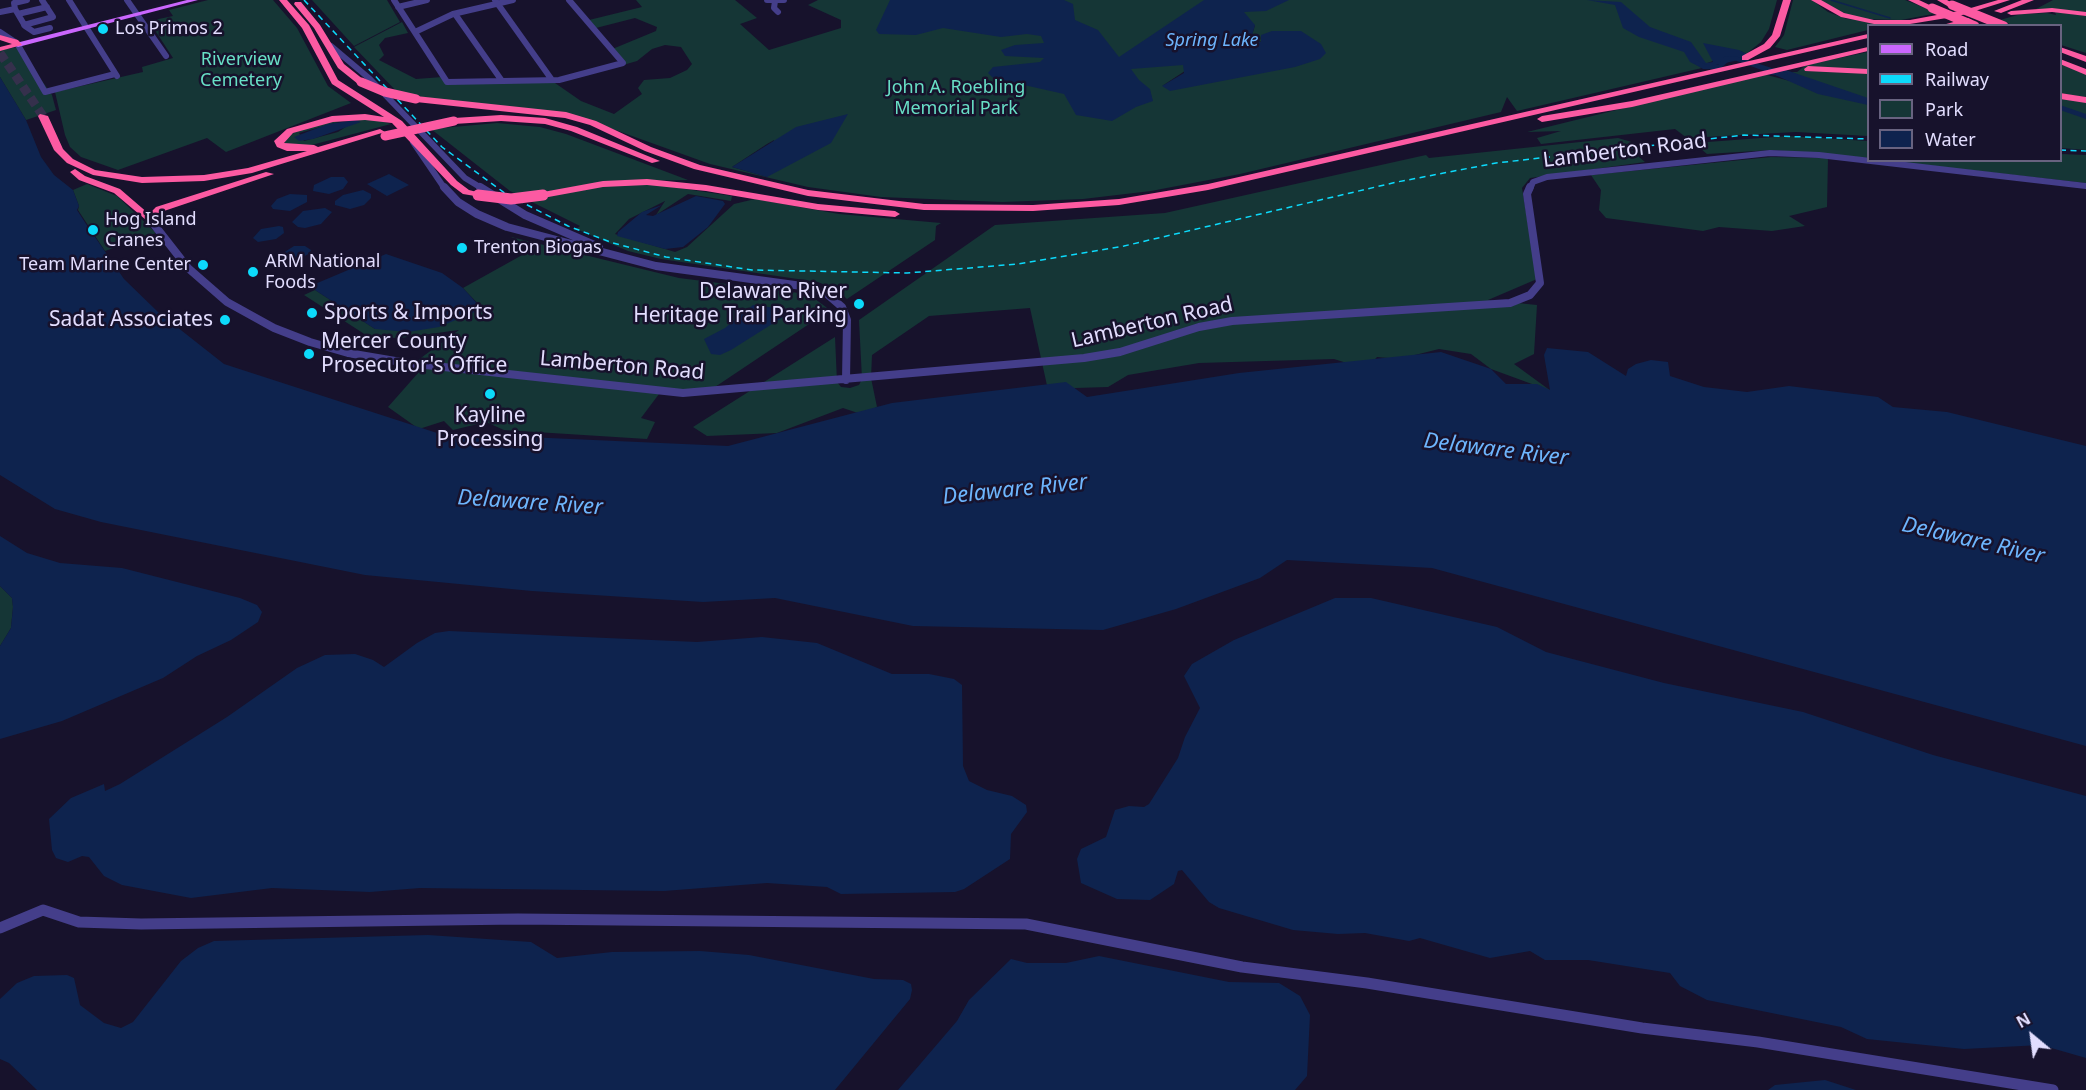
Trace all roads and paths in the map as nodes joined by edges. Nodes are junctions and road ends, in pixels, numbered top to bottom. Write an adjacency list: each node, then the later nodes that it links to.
1 (27, 0): 26 (street)
2 (51, 0): 23 (street)
3 (69, 0): 39 (street)
4 (138, 0): 19 (street)
5 (195, 0): 29 (main road)
6 (283, 0): 67 (highway)
7 (294, 0): 46 (highway)
8 (394, 0): 24 (street)
9 (427, 0): 24 (street)
10 (513, 0): 22 (street)
11 (568, 0): 61 (street)
12 (767, 0): 20 (street)
13 (784, 0): 20 (street)
14 (1786, 0): 63 (highway)
15 (1815, 0): 25 (highway)
16 (2006, 0): 25 (highway)
17 (2030, 0): 34 (highway)
18 (2044, 0): 31 (highway)
19 (128, 1): 29 (street)
20 (775, 1): 28 (street)
21 (1917, 1): 25 (highway)
22 (496, 2): 30 (street); 61 (street)
23 (44, 3): 26 (street); 38 (street)
24 (398, 7): 41 (street)
25 (1941, 9): 33 (highway); 35 (highway, bridge); 36 (highway, bridge); 37 (highway, bridge)
26 (17, 11): 27 (street); 38 (street)
27 (0, 12)
28 (778, 12)
29 (137, 14): 39 (main road); 52 (street)
30 (454, 14): 41 (street); 62 (street)
31 (2003, 14): 32 (highway); 34 (highway)
32 (2086, 14)
33 (1915, 24)
34 (1964, 24)
35 (1972, 24)
36 (1980, 24)
37 (1999, 24)
38 (24, 25): 40 (street)
39 (87, 27): 44 (main road); 44 (street)
40 (50, 28)
41 (415, 33): 62 (street)
42 (0, 34): 44 (highway)
43 (1867, 36): 63 (highway)
44 (16, 44): 49 (highway)
45 (1867, 44): 53 (highway)
46 (329, 45): 69 (highway, bridge); 78 (street)
47 (2062, 47): 51 (highway)
48 (2062, 47): 55 (highway)
49 (0, 49)
50 (1867, 49): 53 (highway)
51 (2086, 54)
52 (166, 56)
53 (1823, 57): 57 (highway)
54 (2062, 59): 58 (highway)
55 (2086, 59)
56 (2062, 60): 60 (highway)
57 (1793, 66): 59 (highway); 66 (highway); 66 (highway)
58 (2086, 67)
59 (1867, 72)
60 (2086, 72)
61 (552, 80): 62 (street)
62 (502, 81)
63 (1612, 94): 69 (highway)
64 (2062, 96): 65 (highway)
65 (2086, 100)
66 (1629, 102): 76 (highway)
67 (405, 130): 70 (highway); 76 (highway, bridge); 78 (street)
68 (382, 134): 69 (highway); 70 (highway); 71 (highway); 76 (highway, bridge)
69 (626, 139)
70 (345, 142): 74 (highway)
71 (319, 157): 74 (highway); 77 (highway)
72 (1867, 161): 79 (street, Lamberton Road)
73 (1879, 162): 75 (street, Lamberton Road)
74 (75, 172): 77 (highway)
75 (2086, 186)
76 (921, 215)
77 (152, 222): 79 (street, Lamberton Road)
78 (630, 259): 79 (street)
79 (846, 380)
80 (0, 928): 81 (street)
81 (2053, 1090)

